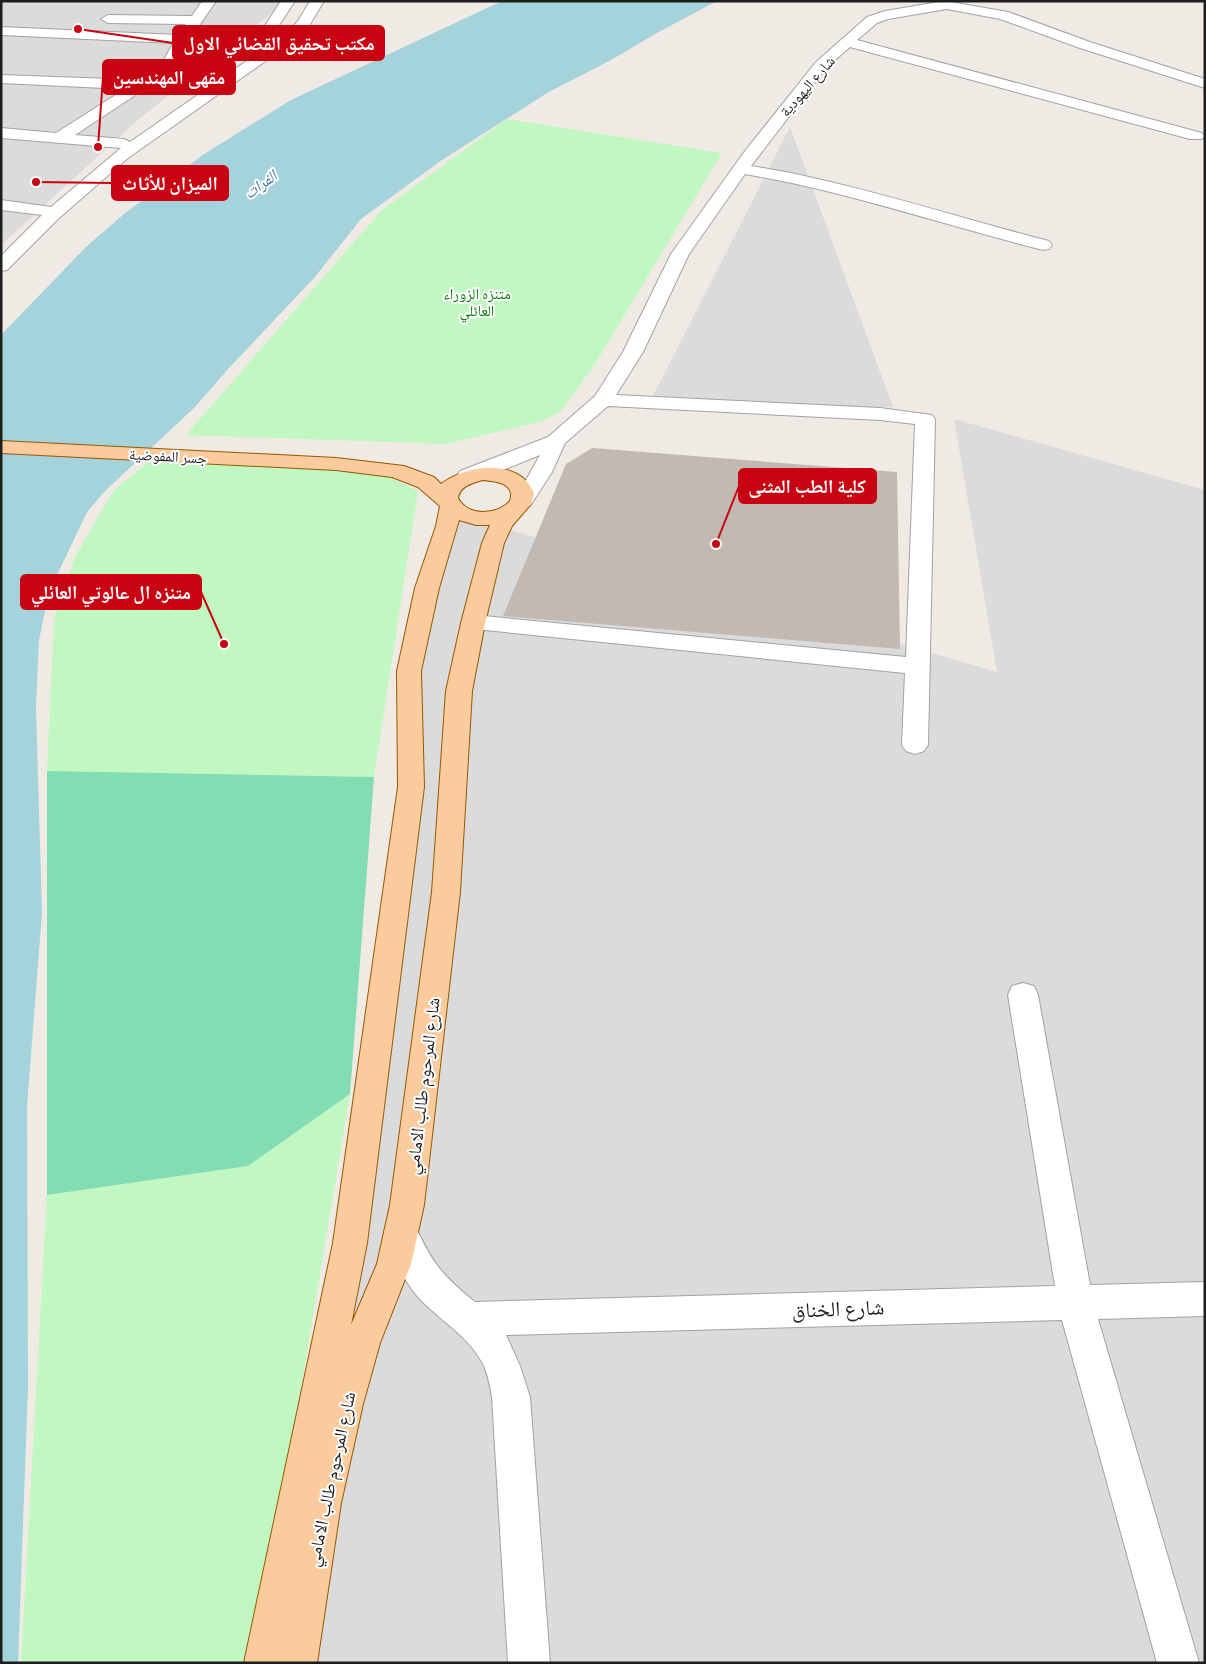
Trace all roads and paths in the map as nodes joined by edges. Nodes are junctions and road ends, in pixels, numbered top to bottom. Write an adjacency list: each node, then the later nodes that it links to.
1 (209, 1): 7 (street)
2 (288, 1): 11 (street)
3 (317, 1): 16 (street)
4 (1, 18): 5 (street)
5 (21, 18)
6 (99, 19): 7 (street)
7 (196, 20): 9 (street)
8 (1, 31): 9 (street)
9 (181, 40): 11 (street); 14 (street)
10 (848, 42): 13 (street, شارع اليهودية); 18 (street); 21 (street, شارع اليهودية)
11 (255, 43): 15 (street)
12 (1, 79): 14 (street)
13 (1205, 84)
14 (141, 85): 19 (street)
15 (188, 96): 16 (street); 20 (street)
16 (205, 98): 26 (street)
17 (1, 133): 19 (street)
18 (1196, 136)
19 (59, 138): 20 (street)
20 (124, 144): 23 (street)
21 (741, 169): 24 (street); 27 (street, شارع اليهودية)
22 (1, 205): 23 (street)
23 (44, 210): 25 (street)
24 (1043, 245)
25 (1, 250)
26 (1, 266)
27 (603, 400): 28 (street, شارع اليهودية); 35 (street)
28 (555, 441): 31 (street); 33 (street)
29 (1, 447): 30 (main road, جسر المفوضية)
30 (363, 467): 31 (main road); 32 (main road)
31 (480, 474): 32 (main road); 33 (main road)
32 (448, 503): 33 (main road); 38 (main road, شارع المرحوم طالب الامامي)
33 (520, 504): 34 (main road, شارع المرحوم طالب الامامي)
34 (473, 623): 35 (street); 39 (main road, شارع المرحوم طالب الامامي)
35 (918, 666): 36 (street)
36 (915, 745)
37 (1023, 996): 41 (street)
38 (350, 1243): 39 (main road); 43 (main road, شارع المرحوم طالب الامامي)
39 (398, 1248): 42 (street); 44 (main road, شارع المرحوم طالب الامامي)
40 (1205, 1299): 41 (street, شارع الخناق)
41 (1075, 1301): 42 (street, شارع الخناق); 46 (street)
42 (471, 1319): 45 (street)
43 (265, 1663)
44 (296, 1663)
45 (529, 1663)
46 (1178, 1663)

